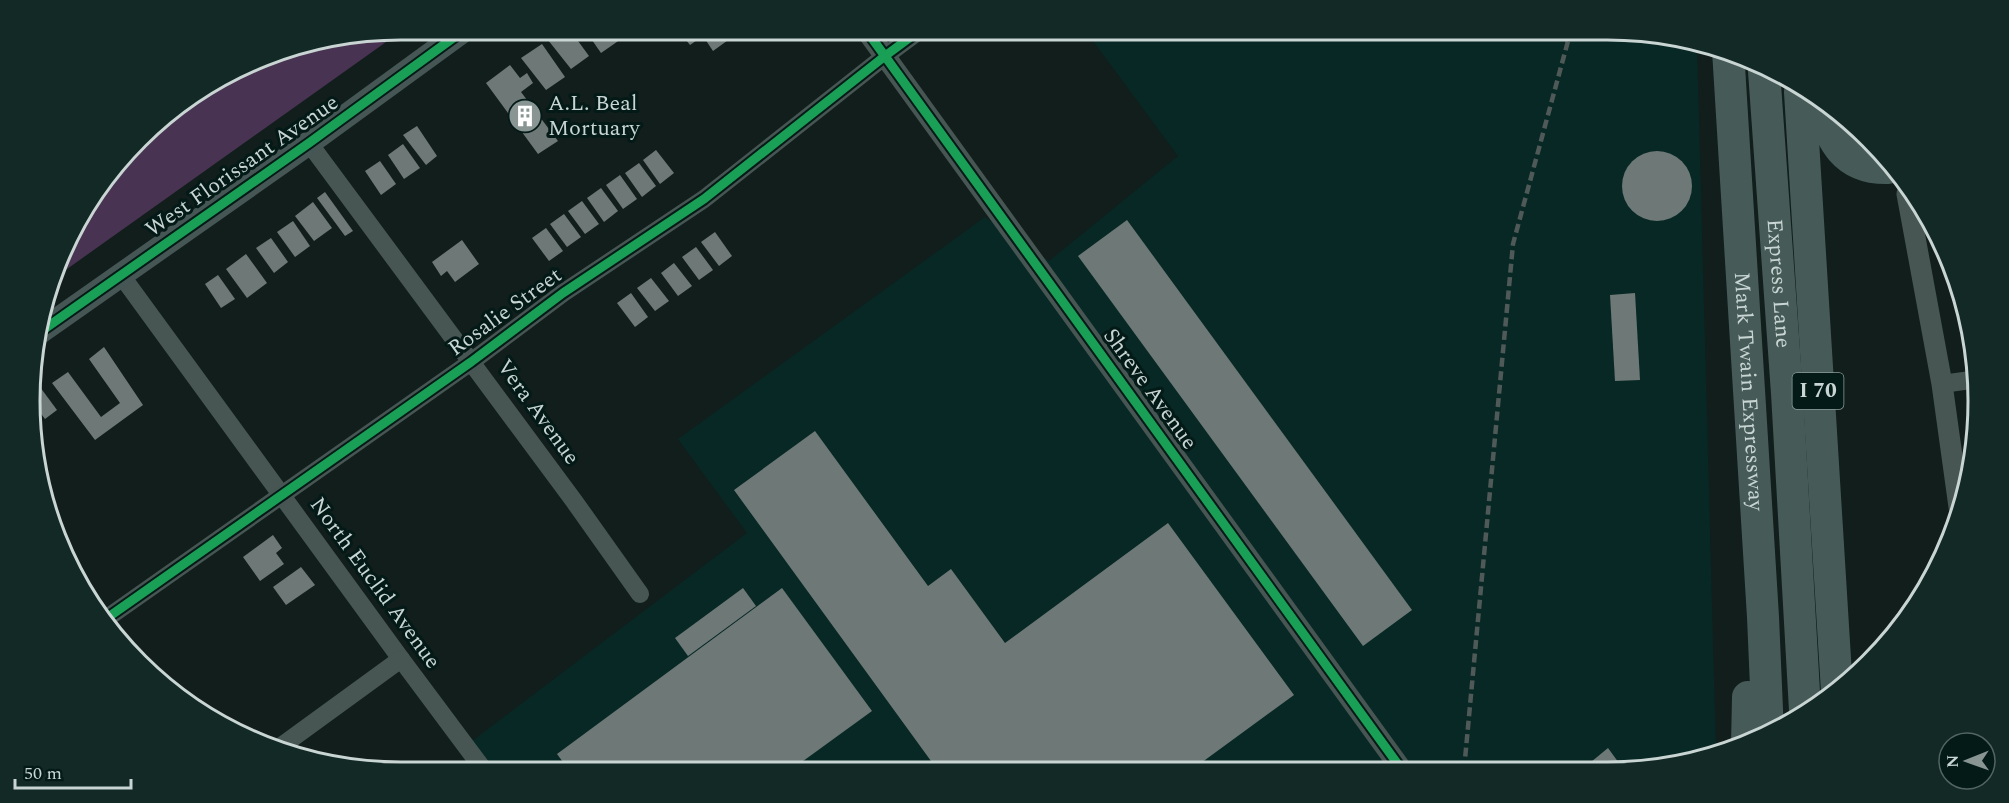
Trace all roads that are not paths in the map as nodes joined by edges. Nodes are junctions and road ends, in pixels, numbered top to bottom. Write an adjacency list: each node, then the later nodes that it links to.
1 (450, 40): 9 (main road, West Florissant Avenue)
2 (873, 40): 4 (street, Shreve Avenue)
3 (907, 40): 4 (street, Rosalie Street)
4 (885, 56): 14 (street, Rosalie Street); 29 (street, Shreve Avenue)
5 (1729, 62): 21 (highway, Mark Twain Expressway)
6 (1764, 77): 24 (highway, Express Lane)
7 (1800, 96): 23 (highway, I 70)
8 (1823, 112): 10 (highway)
9 (309, 143): 12 (main road, West Florissant Avenue); 14 (street, Vera Avenue)
10 (1882, 167)
11 (1908, 202): 16 (street)
12 (121, 274): 13 (main road, West Florissant Avenue); 18 (street, North Euclid Avenue)
13 (48, 326)
14 (471, 362): 18 (street, Rosalie Street); 19 (street, Vera Avenue)
15 (1968, 380): 16 (street)
16 (1942, 384): 17 (street)
17 (1957, 492)
18 (281, 494): 20 (street, Rosalie Street); 22 (street, North Euclid Avenue)
19 (640, 594)
20 (111, 615)
21 (1763, 617): 25 (highway, Mark Twain Expressway); 26 (highway)
22 (400, 659): 27 (street); 28 (street, North Euclid Avenue)
23 (1836, 681)
24 (1805, 704)
25 (1768, 725)
26 (1747, 734)
27 (285, 743)
28 (478, 762)
29 (1396, 762)

